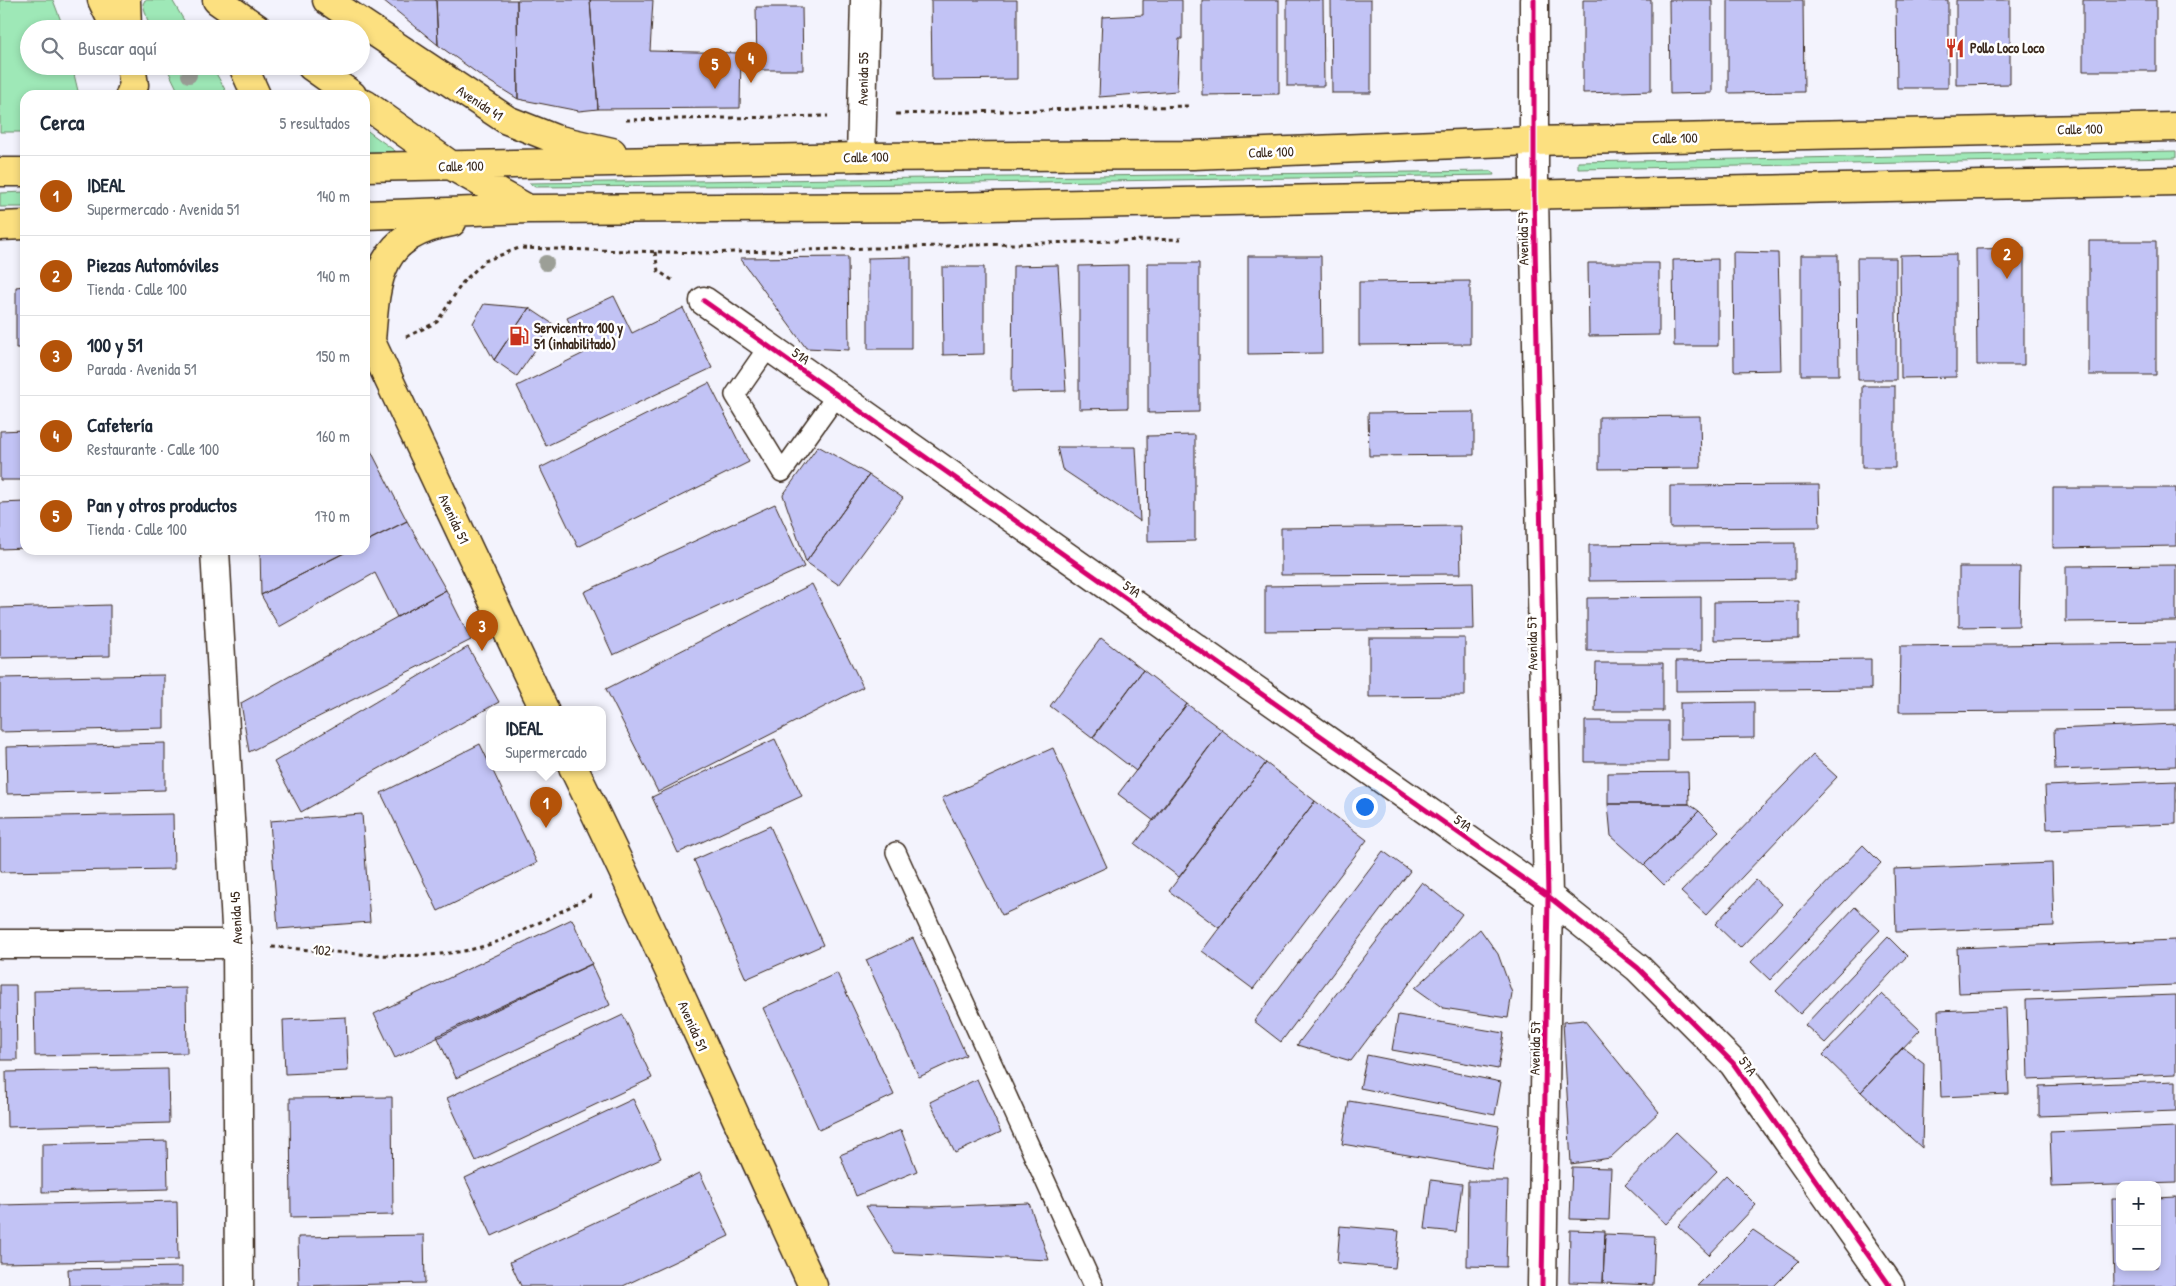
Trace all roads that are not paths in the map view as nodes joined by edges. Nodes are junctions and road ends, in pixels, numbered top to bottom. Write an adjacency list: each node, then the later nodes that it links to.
1 (102, 0): 7 (main road)
2 (126, 0): 8 (main road)
3 (216, 0): 9 (main road); 10 (main road)
4 (327, 0): 11 (main road, Avenida 41)
5 (865, 0): 20 (street, Avenida 55)
6 (1534, 0): 19 (street, Avenida 57)
7 (112, 20)
8 (127, 20)
9 (224, 20)
10 (245, 20)
11 (357, 20)
12 (370, 29): 21 (main road, Avenida 41)
13 (248, 75): 15 (main road)
14 (324, 75): 16 (main road)
15 (254, 90)
16 (345, 90)
17 (370, 108): 22 (main road)
18 (2176, 127): 19 (main road, Calle 100)
19 (1533, 141): 20 (main road, Calle 100); 27 (street, Avenida 57)
20 (861, 157): 21 (main road, Calle 100)
21 (653, 162): 22 (main road, Calle 100)
22 (452, 166): 23 (main road, Calle 100); 28 (main road)
23 (370, 167)
24 (0, 172): 25 (main road)
25 (20, 172)
26 (2176, 181): 27 (main road)
27 (1534, 194): 28 (main road); 40 (street, Avenida 57)
28 (528, 209): 29 (main road); 33 (main road)
29 (370, 216)
30 (0, 226): 31 (main road)
31 (20, 226)
32 (704, 301): 34 (street, 51A)
33 (371, 341): 37 (main road, Avenida 51)
34 (768, 346): 35 (street, 51A); 35 (lane)
35 (837, 395): 40 (street, 51A)
36 (215, 555): 42 (street, Avenida 45)
37 (543, 706)
38 (575, 771): 44 (main road, Avenida 51)
39 (896, 852): 45 (lane)
40 (1548, 896): 46 (street, Avenida 57); 47 (street, 57A)
41 (0, 944): 42 (street)
42 (237, 944): 43 (street, Avenida 45)
43 (239, 1286)
44 (813, 1286)
45 (1093, 1286)
46 (1542, 1286)
47 (1890, 1286)

